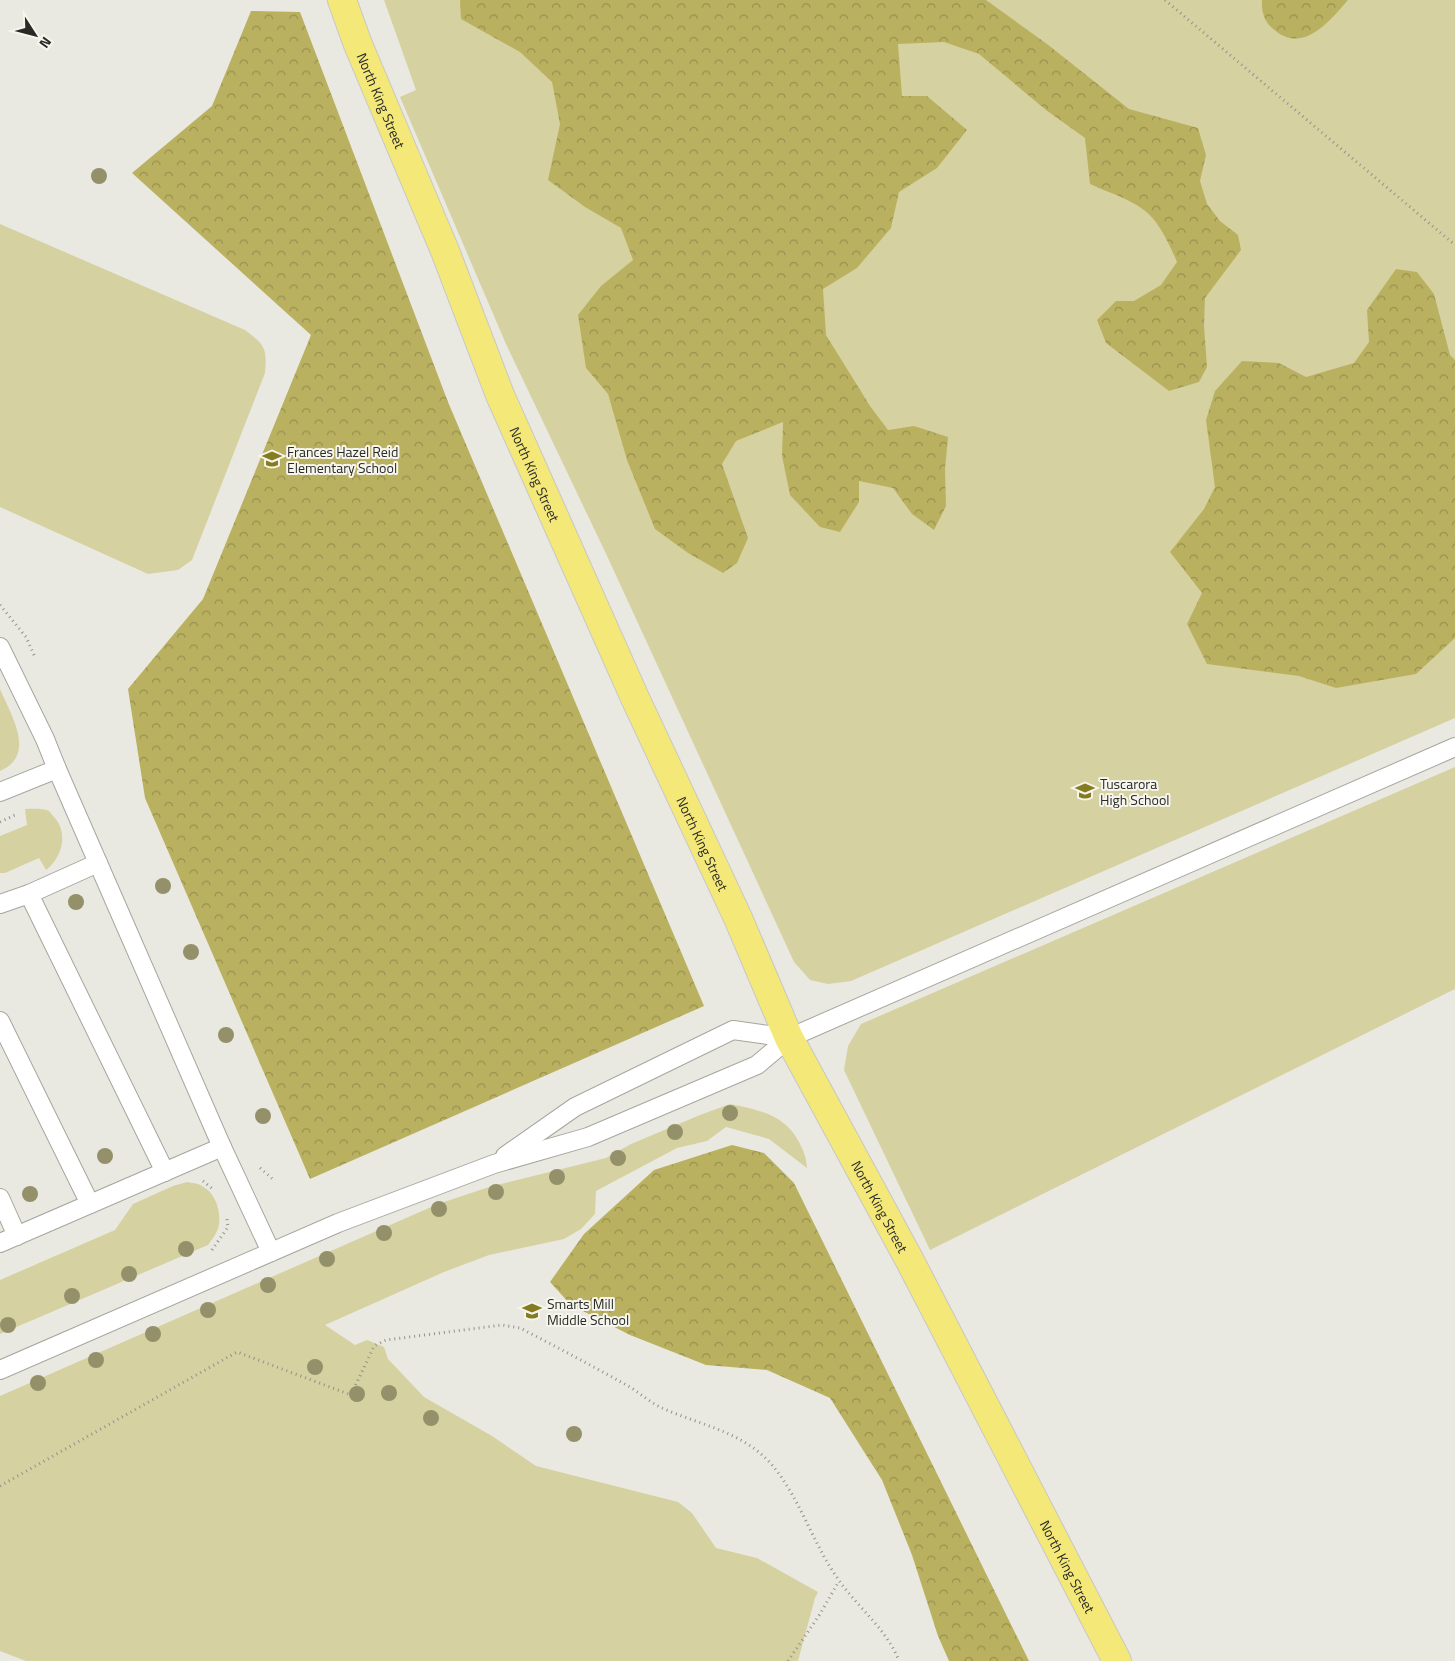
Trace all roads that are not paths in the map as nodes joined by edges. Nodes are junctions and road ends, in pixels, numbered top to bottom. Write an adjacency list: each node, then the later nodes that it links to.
1 (342, 0): 10 (main road, North King Street)
2 (0, 647): 4 (lane)
3 (1455, 747): 10 (lane)
4 (57, 769): 5 (lane); 6 (lane)
5 (0, 792)
6 (98, 862): 7 (lane); 11 (lane)
7 (28, 894): 8 (lane); 13 (lane)
8 (0, 904)
9 (0, 1021): 15 (lane)
10 (789, 1038): 12 (lane); 12 (lane); 20 (main road, North King Street)
11 (222, 1147): 13 (lane); 18 (lane)
12 (494, 1164): 18 (lane)
13 (165, 1172): 15 (lane)
14 (0, 1198): 16 (lane)
15 (90, 1204): 16 (lane)
16 (18, 1236): 17 (lane)
17 (0, 1243)
18 (271, 1252): 19 (lane)
19 (0, 1370)
20 (1116, 1661)

